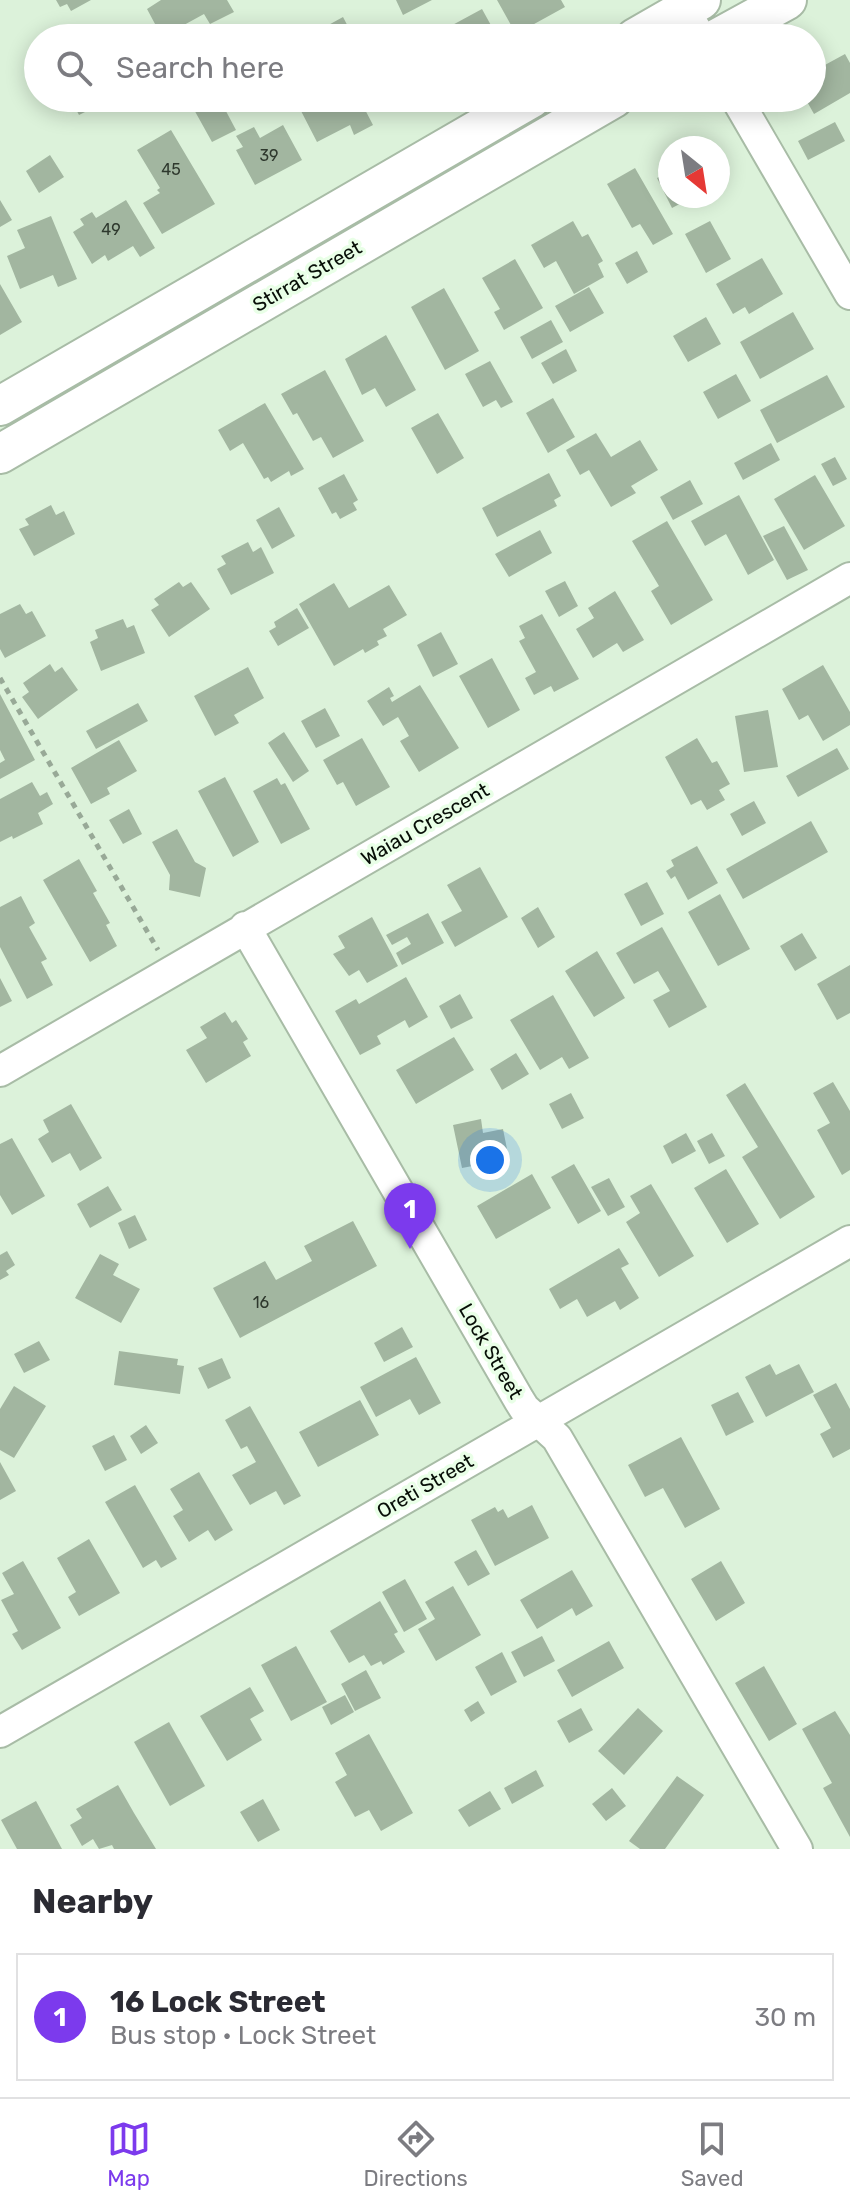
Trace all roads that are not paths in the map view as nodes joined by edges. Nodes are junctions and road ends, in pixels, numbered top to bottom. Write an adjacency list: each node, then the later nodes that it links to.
1 (787, 0): 4 (street)
2 (695, 16): 3 (street)
3 (673, 24)
4 (743, 24)
5 (508, 112): 9 (street, Stirrat Street)
6 (590, 112): 10 (street, Stirrat Street)
7 (744, 112): 8 (street)
8 (850, 294)
9 (160, 313): 10 (street); 11 (street, Stirrat Street)
10 (181, 349): 12 (street, Stirrat Street)
11 (0, 406)
12 (0, 454)
13 (850, 578): 14 (street, Waiau Crescent)
14 (245, 927): 15 (street, Waiau Crescent); 17 (street, Lock Street)
15 (0, 1071)
16 (850, 1241): 17 (street, Oreti Street)
17 (539, 1420): 18 (street, Oreti Street); 19 (street, Lock Street)
18 (0, 1732)
19 (797, 1849)

